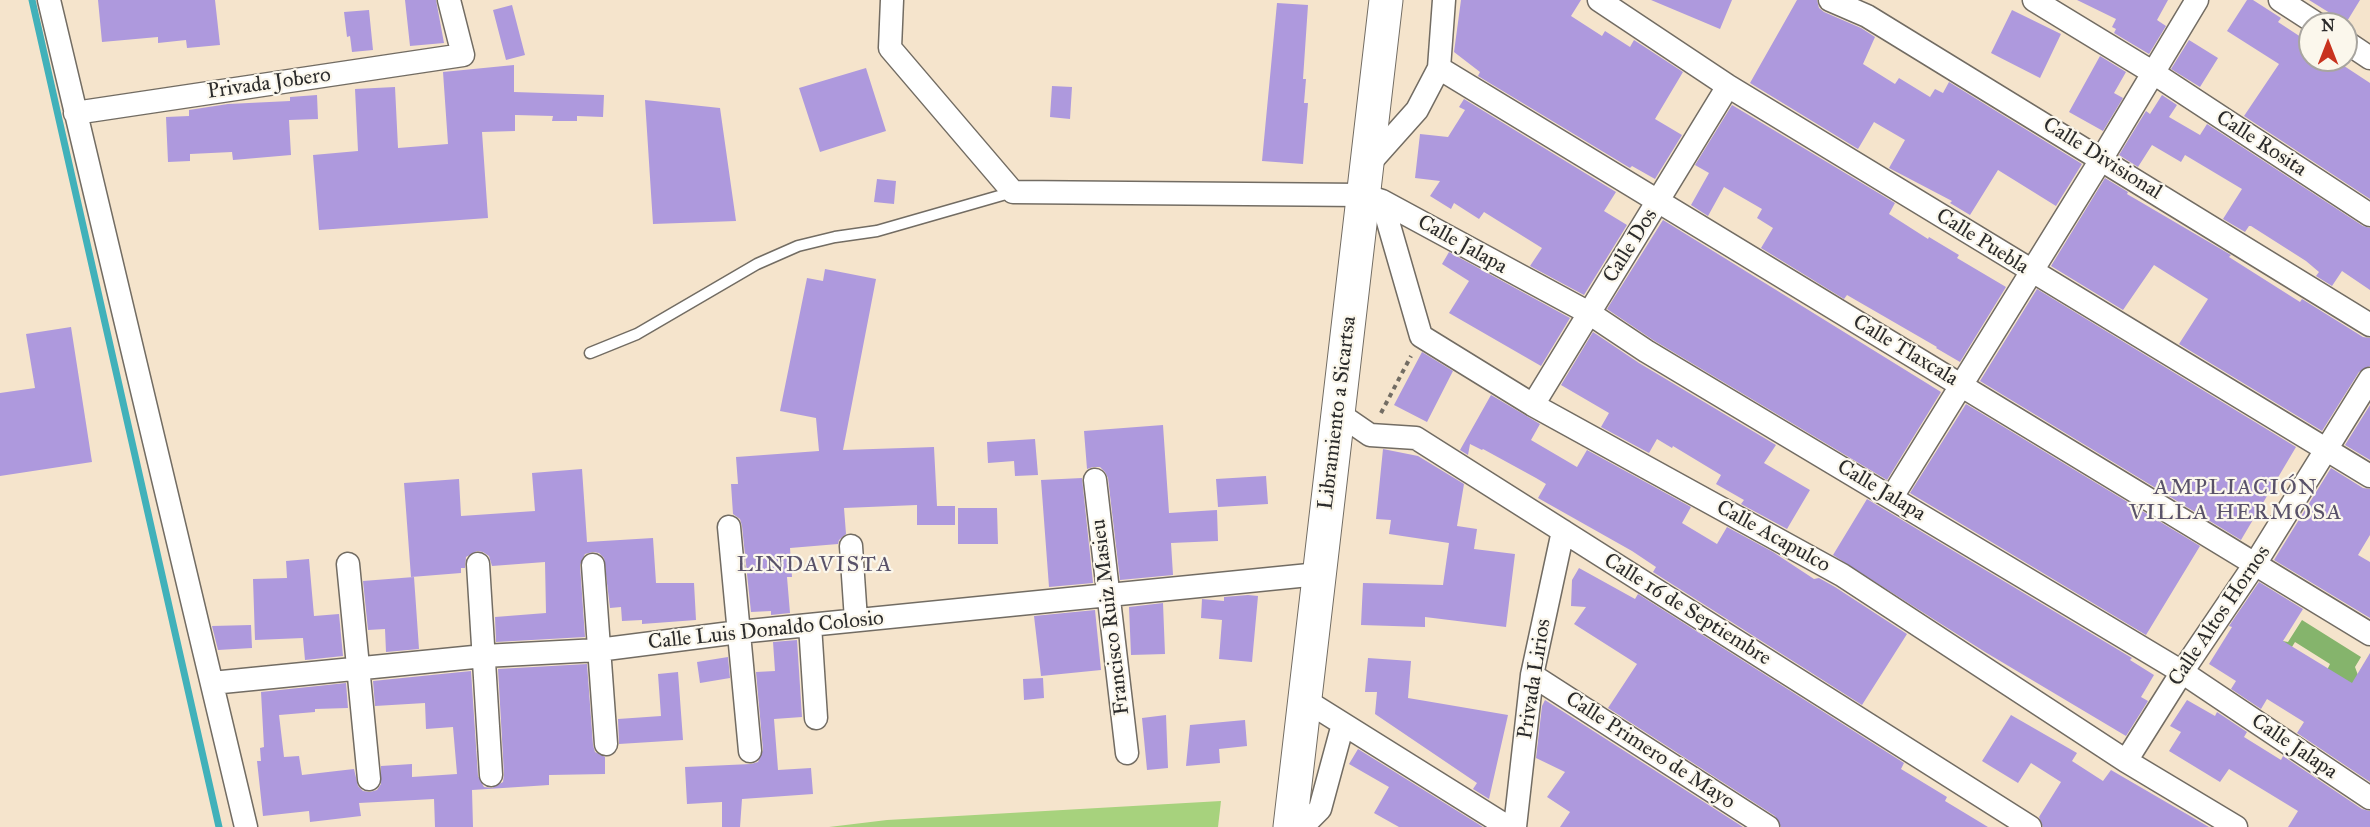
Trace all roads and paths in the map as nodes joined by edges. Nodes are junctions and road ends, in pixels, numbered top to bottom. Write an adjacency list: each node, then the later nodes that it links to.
1 (49, 0): 15 (street)
2 (449, 0): 15 (street, Privada Jobero)
3 (892, 0): 18 (street)
4 (1386, 0): 17 (main road, Libramiento a Sicartsa)
5 (1444, 0): 12 (street)
6 (1599, 0): 14 (street, Calle Puebla)
7 (1830, 0): 16 (street, Calle Divisional)
8 (2034, 0): 13 (street, Calle Rosita)
9 (2197, 0): 13 (street)
10 (2280, 0): 11 (street)
11 (2299, 12)
12 (1439, 68): 17 (street); 19 (street, Calle Tlaxcala)
13 (2152, 72): 16 (street); 20 (street, Calle Rosita)
14 (1728, 86): 19 (street, Calle Dos); 21 (street, Calle Puebla)
15 (75, 113): 53 (street)
16 (2102, 158): 21 (street); 23 (street, Calle Divisional)
17 (1370, 188): 18 (street); 22 (street, Calle Jalapa); 24 (street); 29 (main road, Libramiento a Sicartsa)
18 (1013, 192): 25 (lane)
19 (1658, 201): 22 (street, Calle Dos); 27 (street, Calle Tlaxcala)
20 (2370, 215)
21 (2030, 271): 27 (street); 31 (street, Calle Puebla)
22 (1589, 314): 28 (street, Calle Dos); 34 (street, Calle Jalapa)
23 (2370, 325)
24 (1421, 336): 28 (street, Calle Acapulco); 30 (path)
25 (590, 353)
26 (2370, 380): 31 (street, Calle Altos Hornos)
27 (1961, 385): 34 (street); 40 (street, Calle Tlaxcala)
28 (1533, 405): 60 (street, Calle Acapulco)
29 (1338, 413): 30 (street); 42 (main road, Libramiento a Sicartsa)
30 (1370, 435): 36 (street, Calle 16 de Septiembre)
31 (2326, 450): 32 (street, Calle Puebla); 40 (street, Calle Altos Hornos)
32 (2370, 476)
33 (1095, 480): 43 (street, Francisco Ruiz Masieu)
34 (1892, 497): 51 (street, Calle Jalapa)
35 (729, 526): 46 (street)
36 (1563, 531): 52 (street, Privada Lirios); 70 (street, Calle 16 de Septiembre)
37 (851, 546): 44 (street)
38 (348, 564): 50 (street)
39 (478, 564): 49 (street)
40 (2255, 564): 47 (street, Calle Tlaxcala); 51 (street, Calle Altos Hornos)
41 (593, 565): 48 (street)
42 (1319, 574): 43 (street, Calle Luis Donaldo Colosio); 54 (main road, Libramiento a Sicartsa)
43 (1108, 596): 44 (street, Calle Luis Donaldo Colosio); 59 (street, Francisco Ruiz Masieu)
44 (856, 621): 45 (street, Calle Luis Donaldo Colosio)
45 (810, 625): 46 (street, Calle Luis Donaldo Colosio); 55 (street)
46 (739, 632): 48 (street, Calle Luis Donaldo Colosio); 58 (street)
47 (2370, 634)
48 (598, 650): 49 (street, Calle Luis Donaldo Colosio); 57 (street)
49 (484, 656): 50 (street, Calle Luis Donaldo Colosio); 61 (street)
50 (358, 669): 53 (street, Calle Luis Donaldo Colosio); 62 (street)
51 (2182, 672): 60 (street, Calle Altos Hornos); 63 (street, Calle Jalapa)
52 (1532, 675): 68 (street, Privada Lirios); 69 (street, Calle Primero de Mayo)
53 (212, 683): 64 (street)
54 (1305, 700): 56 (street); 65 (main road, Libramiento a Sicartsa)
55 (816, 717)
56 (1343, 724): 66 (street); 67 (street)
57 (606, 744)
58 (750, 751)
59 (1127, 753)
60 (2126, 761): 71 (street, Calle Acapulco)
61 (491, 775)
62 (369, 779)
63 (2370, 798)
64 (246, 827)
65 (1290, 827)
66 (1302, 827)
67 (1508, 827)
68 (1515, 827)
69 (1768, 827)
70 (2030, 827)
71 (2236, 827)

